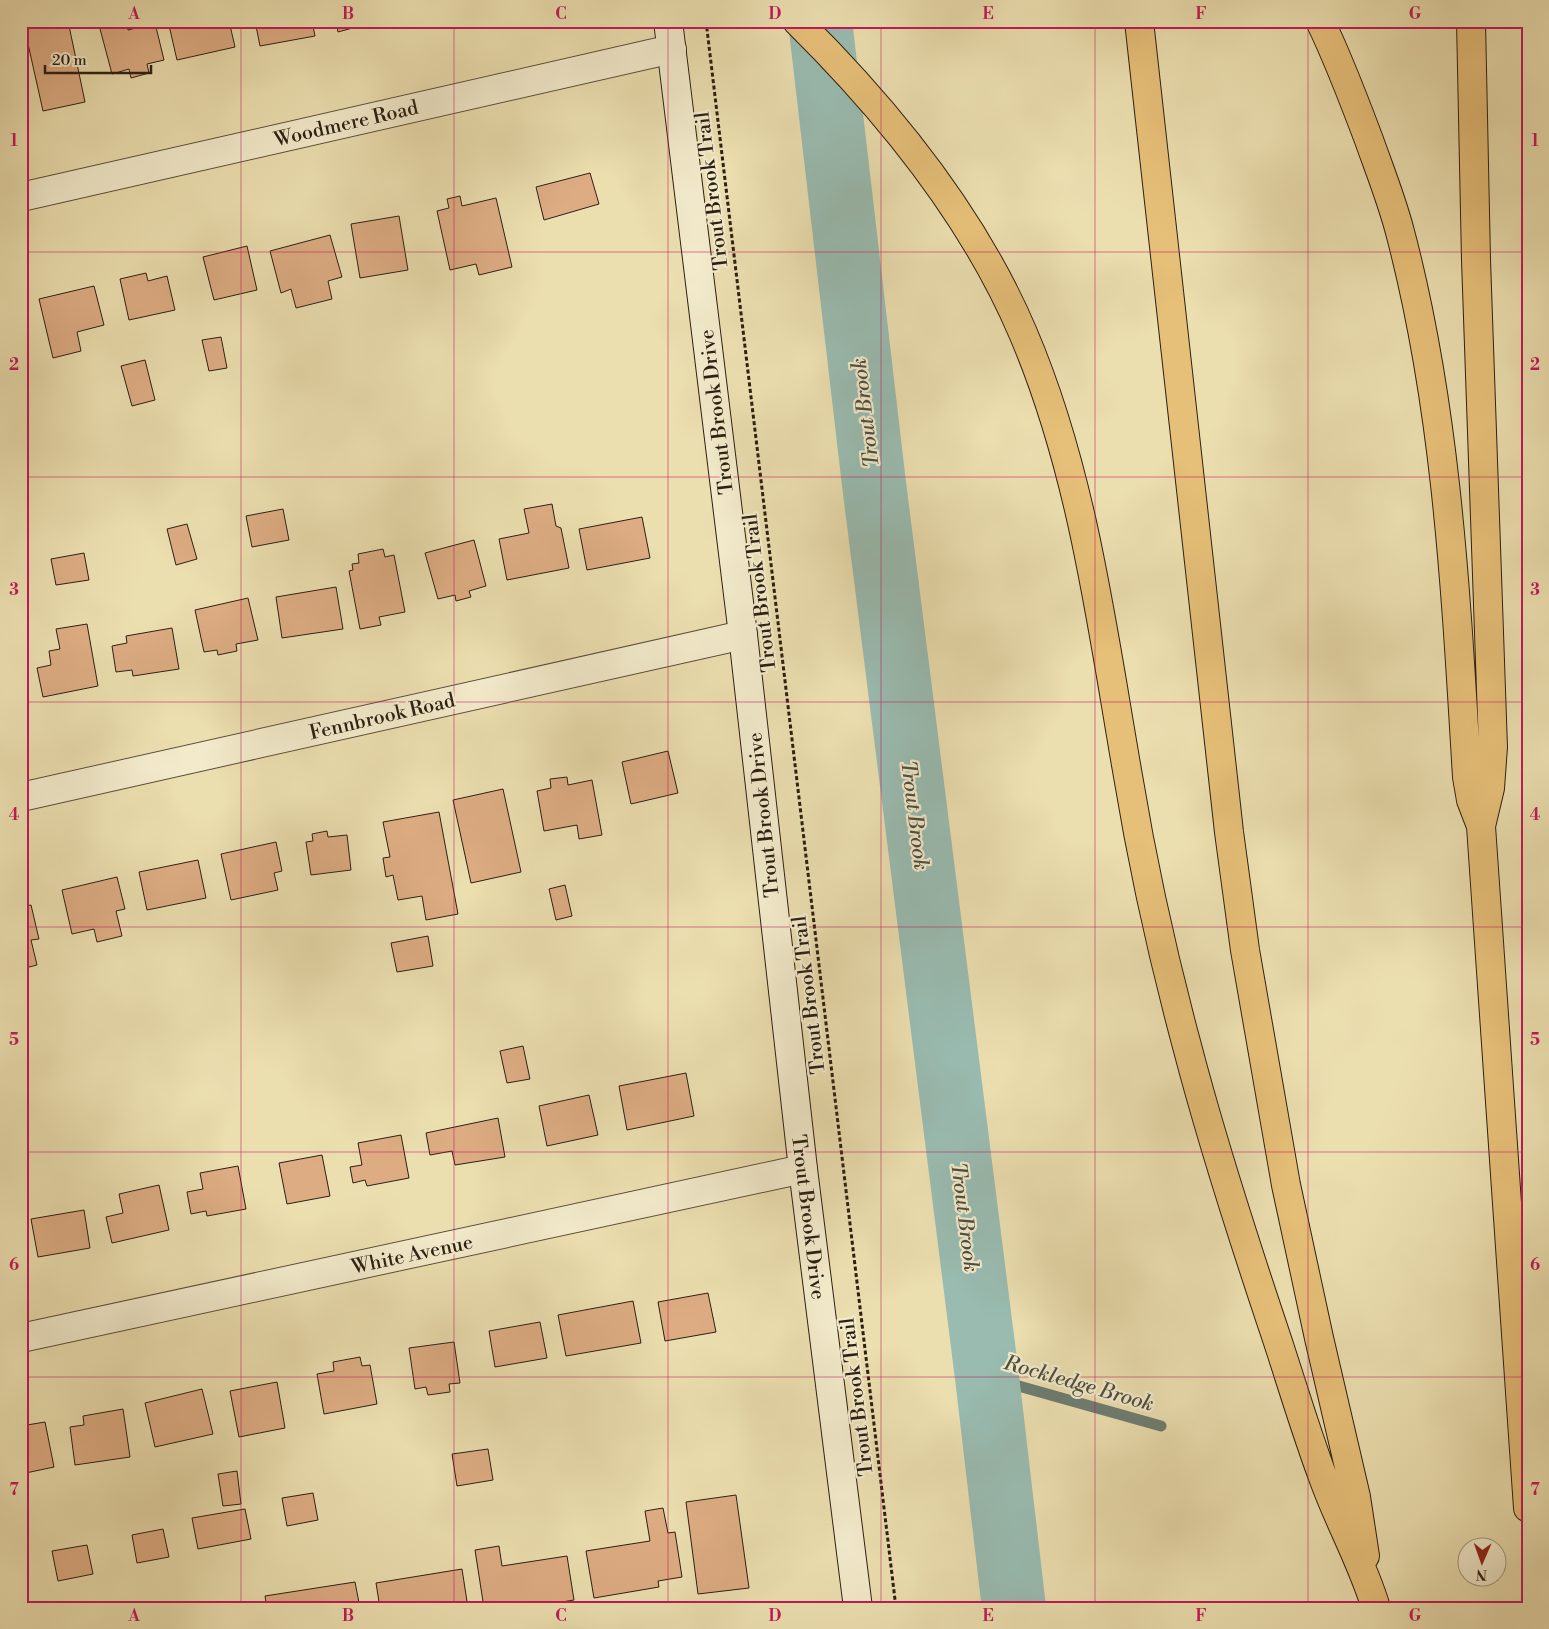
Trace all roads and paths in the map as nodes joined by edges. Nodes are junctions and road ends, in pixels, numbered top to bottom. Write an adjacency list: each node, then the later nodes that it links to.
1 (668, 21): 7 (street, Trout Brook Drive)
2 (706, 21): 17 (path, Trout Brook Trail)
3 (798, 21): 15 (highway)
4 (1139, 21): 15 (highway)
5 (1320, 21): 11 (highway)
6 (1471, 21): 11 (highway)
7 (672, 50): 8 (street, Woodmere Road); 9 (street, Trout Brook Drive)
8 (21, 197)
9 (743, 635): 10 (street, Fennbrook Road); 12 (street, Trout Brook Drive)
10 (21, 797)
11 (1481, 826): 14 (highway)
12 (803, 1169): 13 (street, White Avenue); 16 (street, Trout Brook Drive)
13 (21, 1338)
14 (1528, 1508)
15 (1368, 1580): 18 (highway)
16 (858, 1608)
17 (896, 1608)
18 (1376, 1608)

